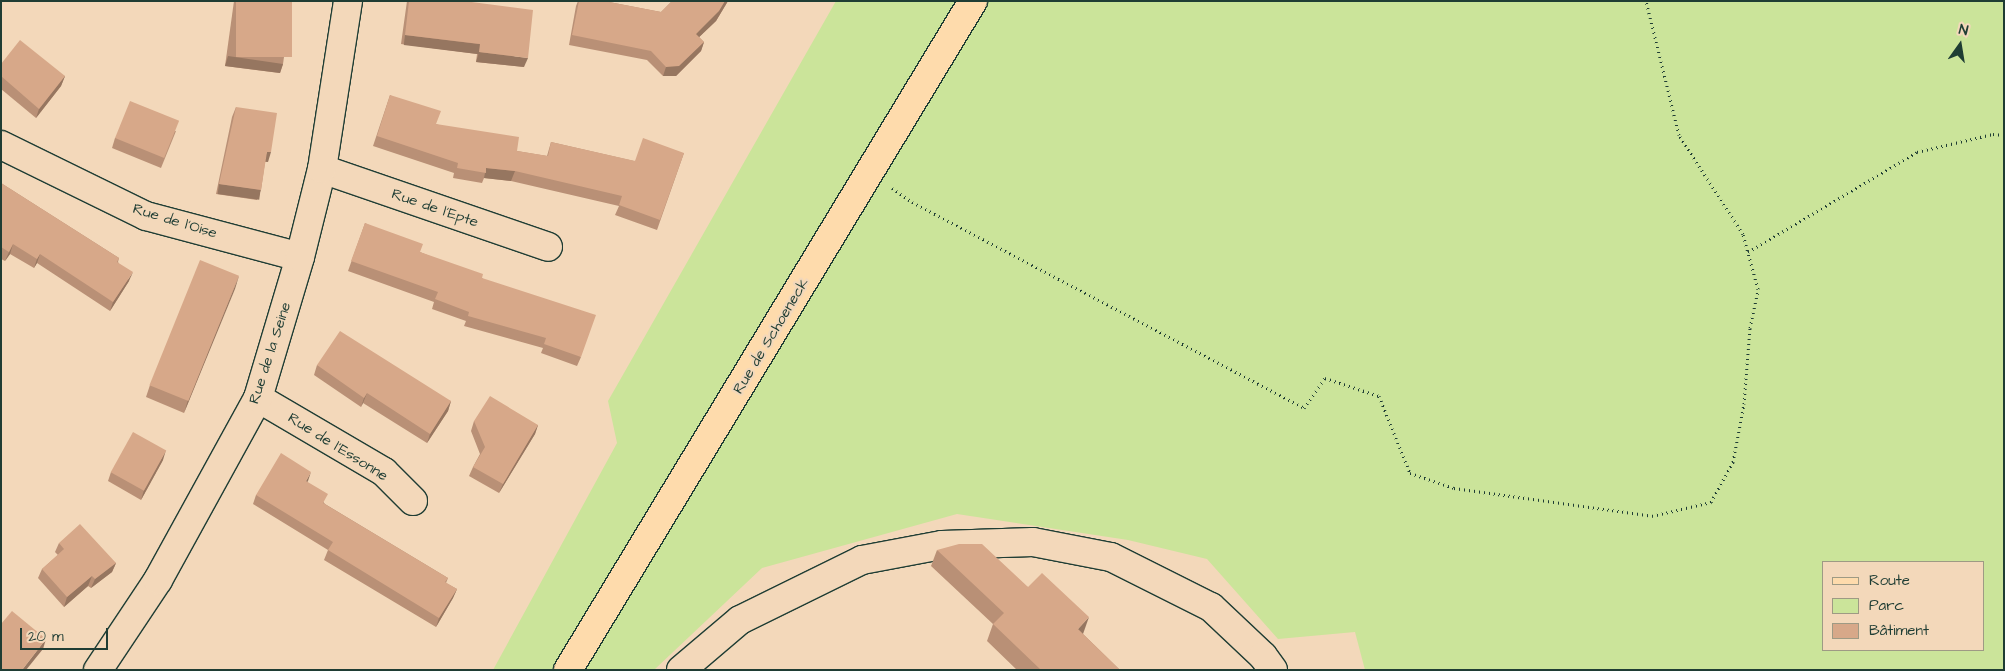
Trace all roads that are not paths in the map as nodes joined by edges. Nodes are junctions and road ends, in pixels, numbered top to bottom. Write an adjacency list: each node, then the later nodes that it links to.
1 (348, 1): 4 (street, Rue de la Seine)
2 (973, 1): 10 (main road, Rue de Schoeneck)
3 (1, 146): 6 (street, Rue de l'Oise)
4 (322, 169): 5 (street, Rue de l'Epte); 6 (street, Rue de la Seine)
5 (548, 247)
6 (300, 257): 7 (street, Rue de la Seine)
7 (258, 398): 8 (street, Rue de l'Essonne); 9 (street, Rue de la Seine)
8 (413, 501)
9 (98, 670)
10 (568, 670)
11 (681, 670): 12 (street)
12 (1272, 670)

